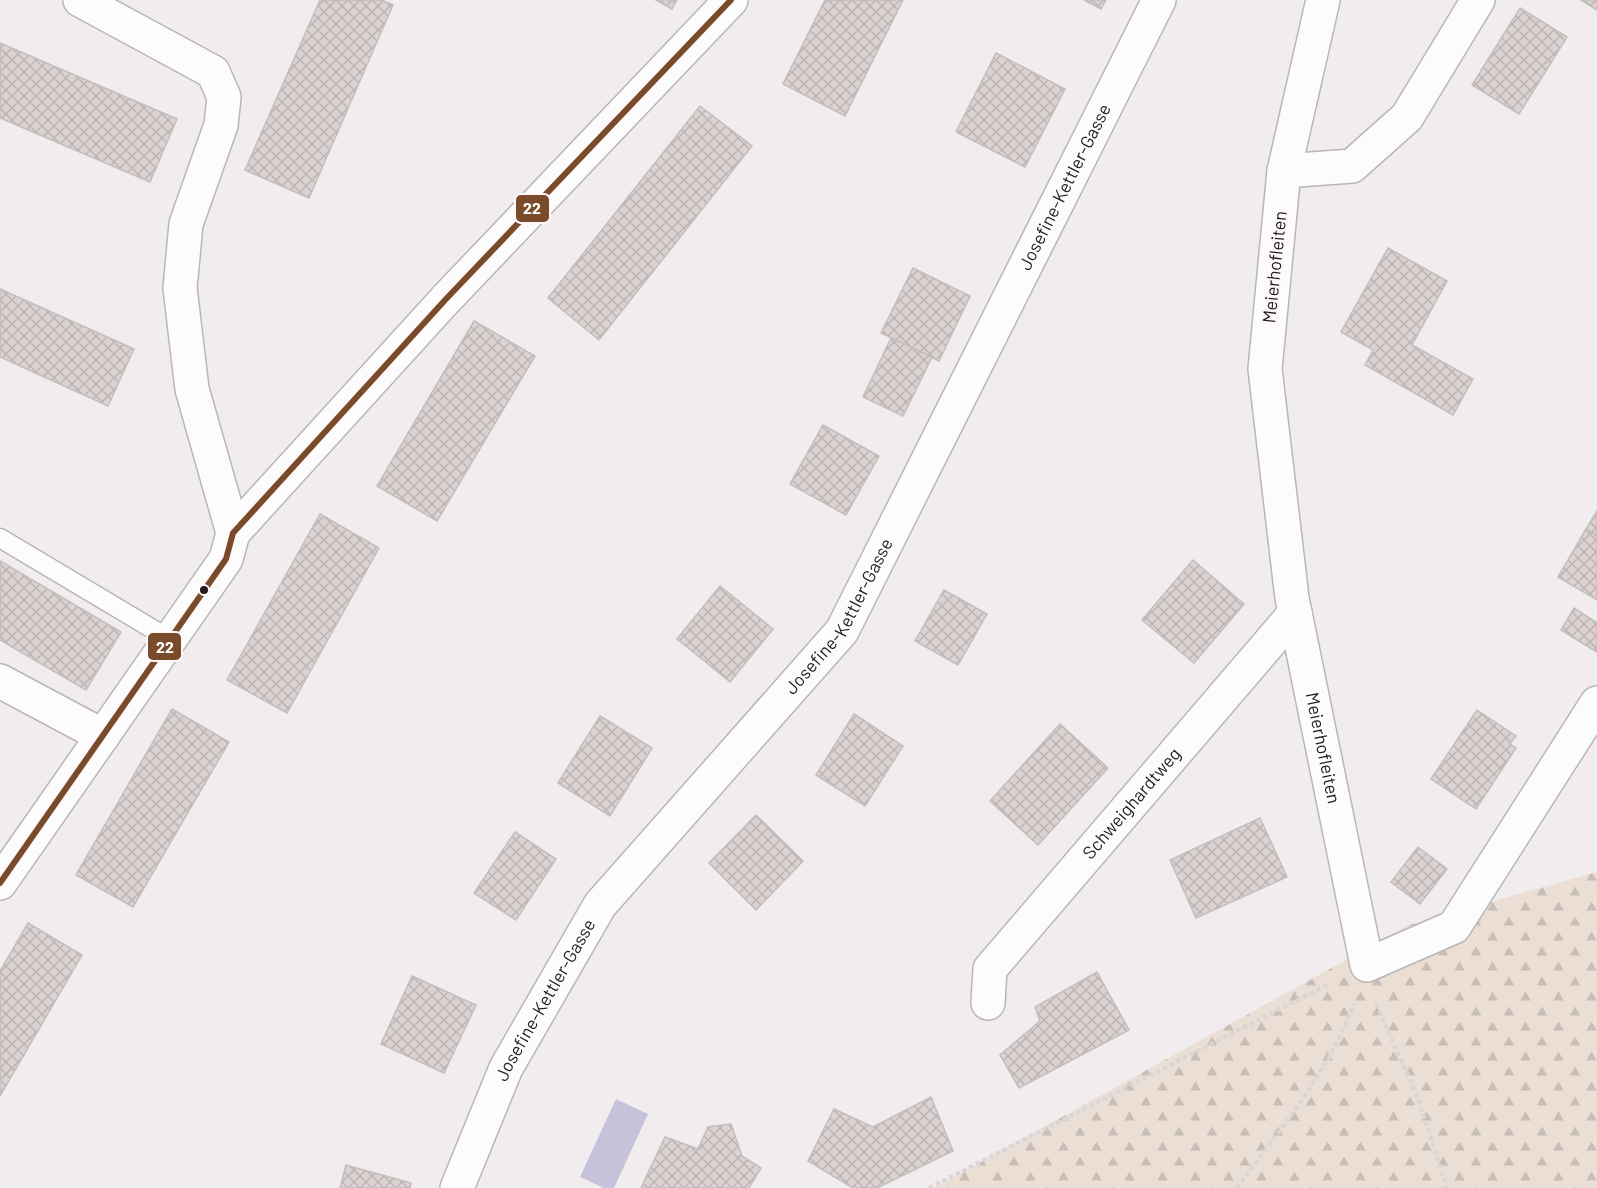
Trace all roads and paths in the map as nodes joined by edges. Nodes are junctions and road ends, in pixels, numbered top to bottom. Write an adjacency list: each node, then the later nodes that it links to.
1 (80, 0): 7 (street)
2 (731, 0): 7 (street)
3 (1159, 0): 17 (street, Josefine-Kettler-Gasse)
4 (1323, 0): 6 (street, Meierhofleiten)
5 (1478, 0): 6 (street)
6 (1284, 171): 9 (street, Meierhofleiten)
7 (233, 532): 10 (street)
8 (0, 538): 10 (lane)
9 (1295, 613): 15 (street, Meierhofleiten); 16 (street, Schweighardtweg)
10 (171, 640): 13 (street)
11 (0, 681): 13 (street)
12 (1597, 703): 15 (street)
13 (104, 736): 14 (street)
14 (0, 883)
15 (1367, 965): 18 (path); 19 (path); 20 (path)
16 (988, 1003)
17 (457, 1188)
18 (929, 1188)
19 (1237, 1188)
20 (1447, 1188)

